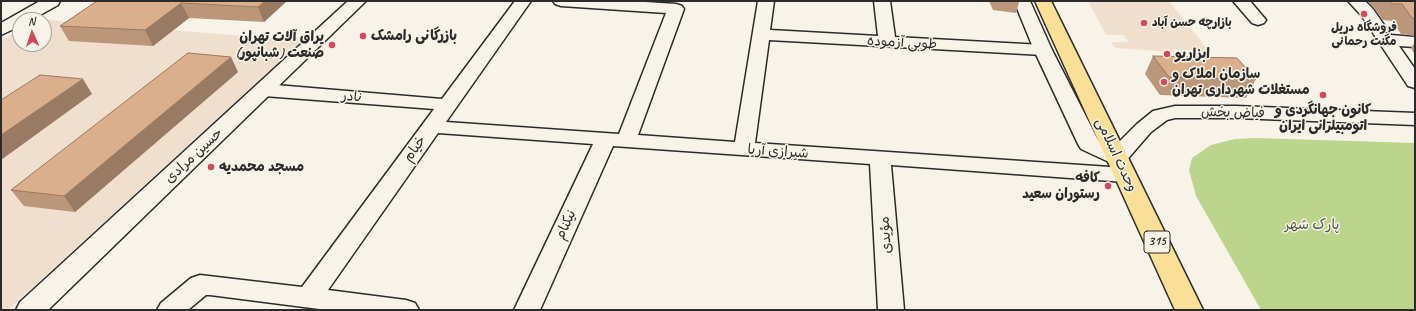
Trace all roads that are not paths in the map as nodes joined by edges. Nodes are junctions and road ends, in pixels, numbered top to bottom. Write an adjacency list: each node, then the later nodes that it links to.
1 (52, 1): 12 (street)
2 (358, 1): 19 (street, حسین مرادی)
3 (523, 1): 22 (street, خیام)
4 (561, 1): 23 (street, نیکنام)
5 (766, 1): 13 (street)
6 (882, 1): 15 (street)
7 (1022, 1): 17 (street)
8 (1042, 1): 26 (main road, وحدت اسلامی)
9 (1241, 1): 11 (street)
10 (1356, 1): 14 (street)
11 (1258, 20)
12 (1, 30)
13 (761, 35): 15 (street, طوبی آزموده); 24 (street)
14 (1386, 40): 16 (street); 18 (street)
15 (887, 42): 17 (street, طوبی آزموده)
16 (1415, 42)
17 (1043, 50): 26 (street)
18 (1415, 82)
19 (264, 90): 20 (street, نادر); 28 (street, حسین مرادی)
20 (439, 104)
21 (1415, 119): 26 (street, فیاض بخش)
22 (432, 127): 23 (street, شیرازی آریا); 27 (street, خیام)
23 (616, 140): 24 (street, شیرازی آریا); 31 (street, نیکنام)
24 (744, 149): 25 (street, شیرازی آریا)
25 (880, 159): 26 (street, شیرازی آریا); 32 (street, مؤیدی)
26 (1121, 166): 33 (main road, وحدت اسلامی / 315)
27 (308, 298): 29 (street); 30 (street)
28 (30, 310)
29 (170, 310)
30 (406, 310)
31 (527, 310)
32 (891, 310)
33 (1189, 310)

